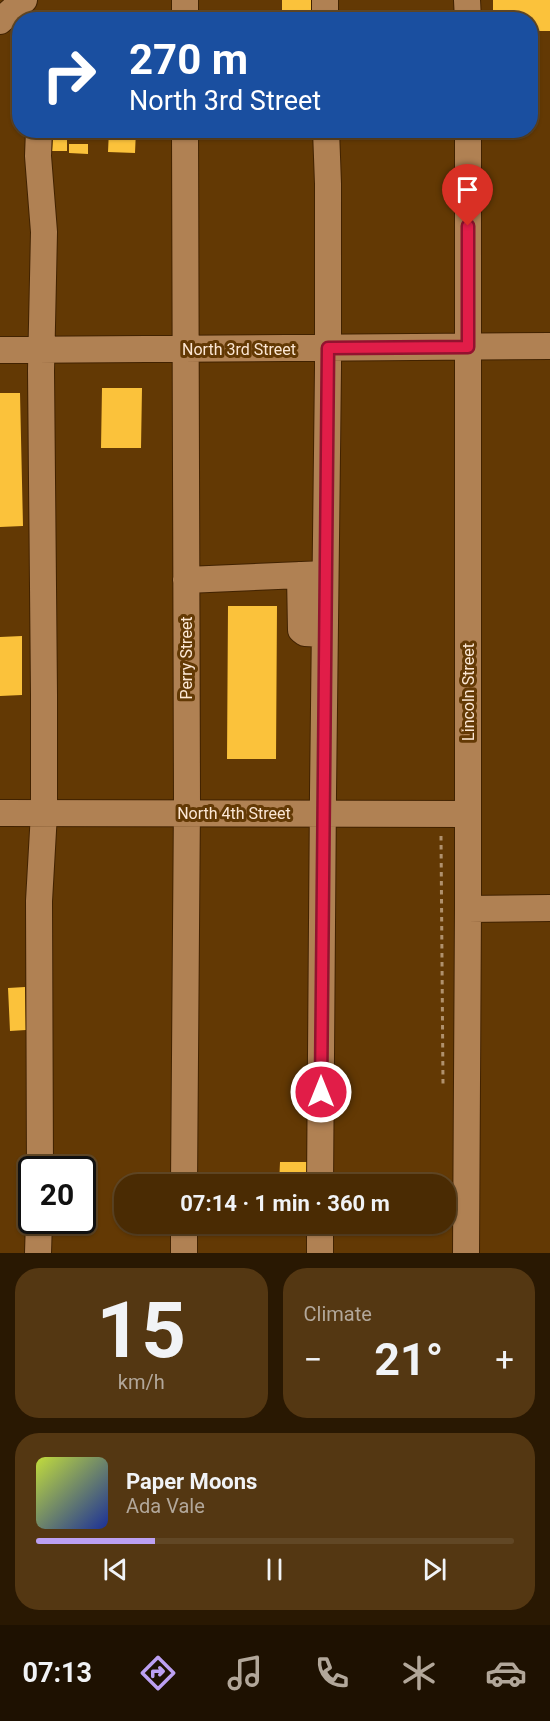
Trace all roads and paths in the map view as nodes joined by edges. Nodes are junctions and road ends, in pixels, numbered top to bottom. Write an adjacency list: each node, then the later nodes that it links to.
1 (26, 0): 2 (street)
2 (0, 21)
3 (39, 138): 12 (street)
4 (185, 138): 10 (street, Perry Street)
5 (326, 138): 9 (street)
6 (468, 138): 8 (street, Lincoln Street)
7 (550, 346): 8 (street, North 3rd Street)
8 (468, 347): 9 (street, North 3rd Street); 22 (street, Lincoln Street)
9 (328, 348): 10 (street, North 3rd Street); 13 (street)
10 (186, 349): 12 (street, North 3rd Street); 15 (street, Perry Street)
11 (0, 350): 12 (street, North 3rd Street)
12 (42, 350): 18 (street)
13 (325, 574): 14 (street); 16 (street)
14 (300, 575): 15 (street); 16 (street)
15 (186, 580): 19 (street, Perry Street)
16 (324, 634): 20 (street)
17 (0, 813): 18 (street, North 4th Street)
18 (44, 813): 19 (street, North 4th Street); 26 (street)
19 (186, 813): 20 (street, North 4th Street); 27 (street, Perry Street)
20 (322, 814): 21 (street, North 4th Street); 28 (street)
21 (441, 814): 22 (street, North 4th Street); 25 (path)
22 (468, 814): 24 (street, Lincoln Street)
23 (550, 908): 24 (street)
24 (468, 909): 35 (street, Lincoln Street)
25 (443, 1089)
26 (40, 1156)
27 (184, 1174)
28 (320, 1174)
29 (39, 1234): 32 (street)
30 (184, 1234): 33 (street)
31 (320, 1234): 34 (street)
32 (38, 1253)
33 (184, 1253)
34 (320, 1253)
35 (466, 1253)

